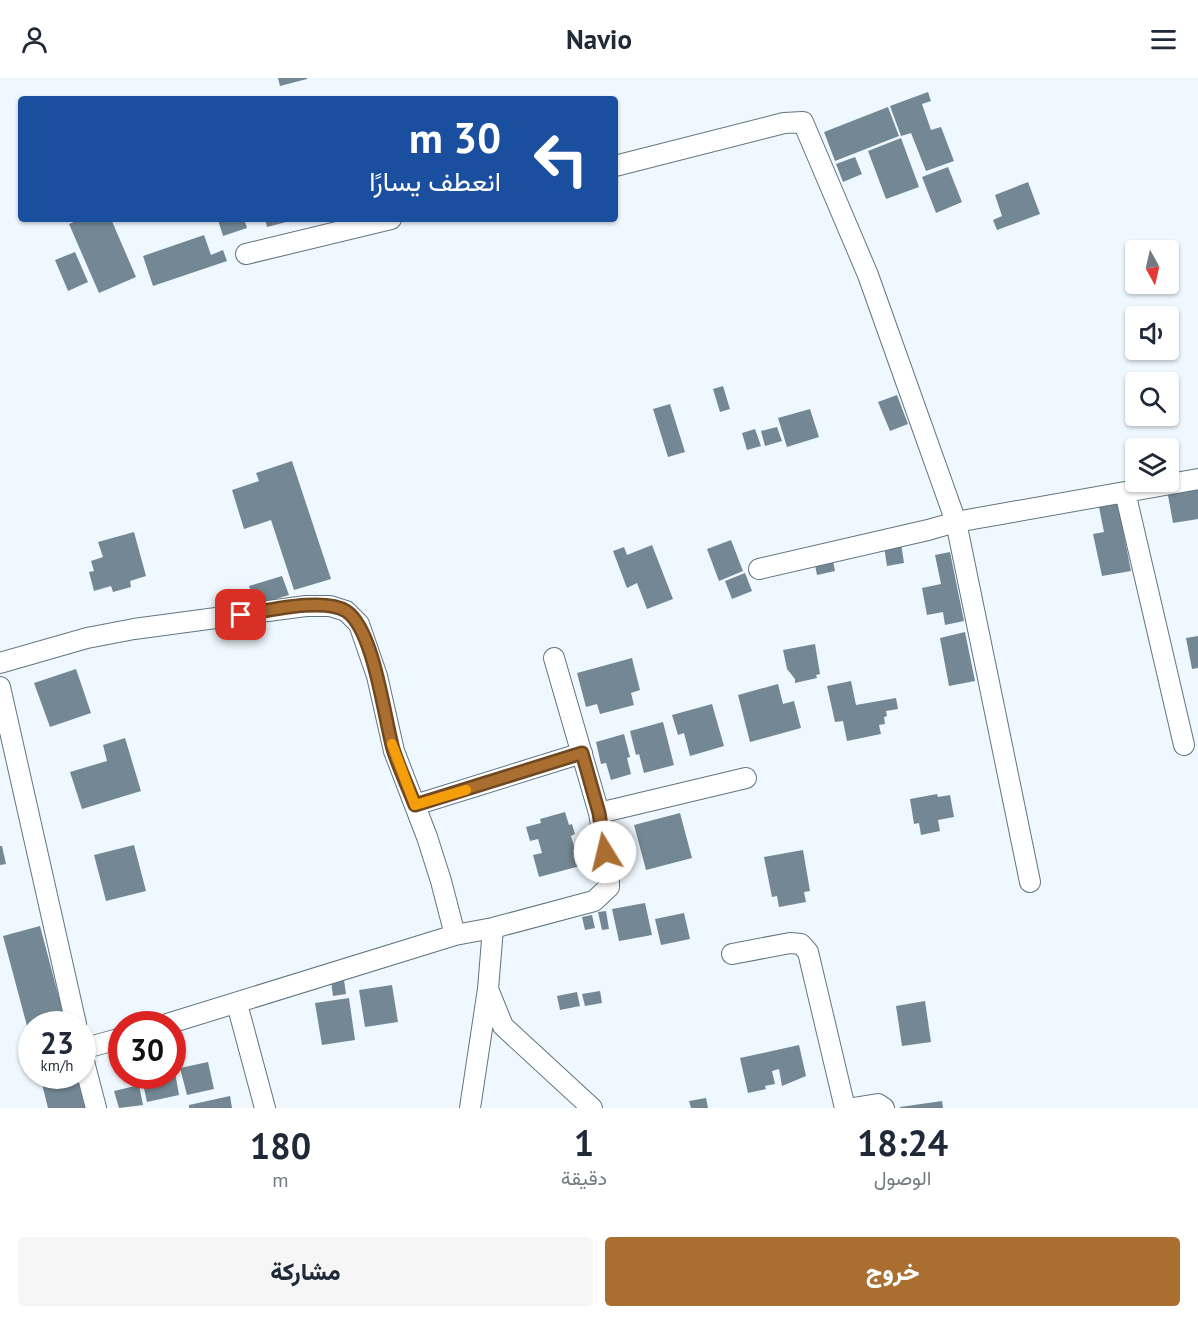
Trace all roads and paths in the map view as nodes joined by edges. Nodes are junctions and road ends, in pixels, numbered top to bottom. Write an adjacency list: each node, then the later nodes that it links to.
1 (618, 165): 7 (street)
2 (379, 222): 3 (street)
3 (246, 254)
4 (1198, 479): 5 (street)
5 (1179, 482)
6 (1125, 492): 7 (street); 12 (street)
7 (956, 522): 8 (street); 17 (street)
8 (759, 568)
9 (554, 658): 13 (street)
10 (0, 663): 15 (street)
11 (0, 687): 23 (street)
12 (1185, 745)
13 (582, 753): 15 (street); 16 (street)
14 (746, 778): 16 (street)
15 (415, 805): 19 (street)
16 (599, 813): 18 (street)
17 (1030, 882)
18 (493, 928): 19 (street); 21 (street)
19 (455, 935): 22 (street)
20 (732, 954): 30 (street)
21 (488, 988): 28 (street); 29 (street)
22 (237, 1004): 24 (street); 27 (street)
23 (73, 1011)
24 (186, 1019)
25 (91, 1089): 26 (street)
26 (96, 1108)
27 (265, 1108)
28 (470, 1108)
29 (592, 1108)
30 (845, 1108)
31 (853, 1108): 32 (street)
32 (884, 1108)

